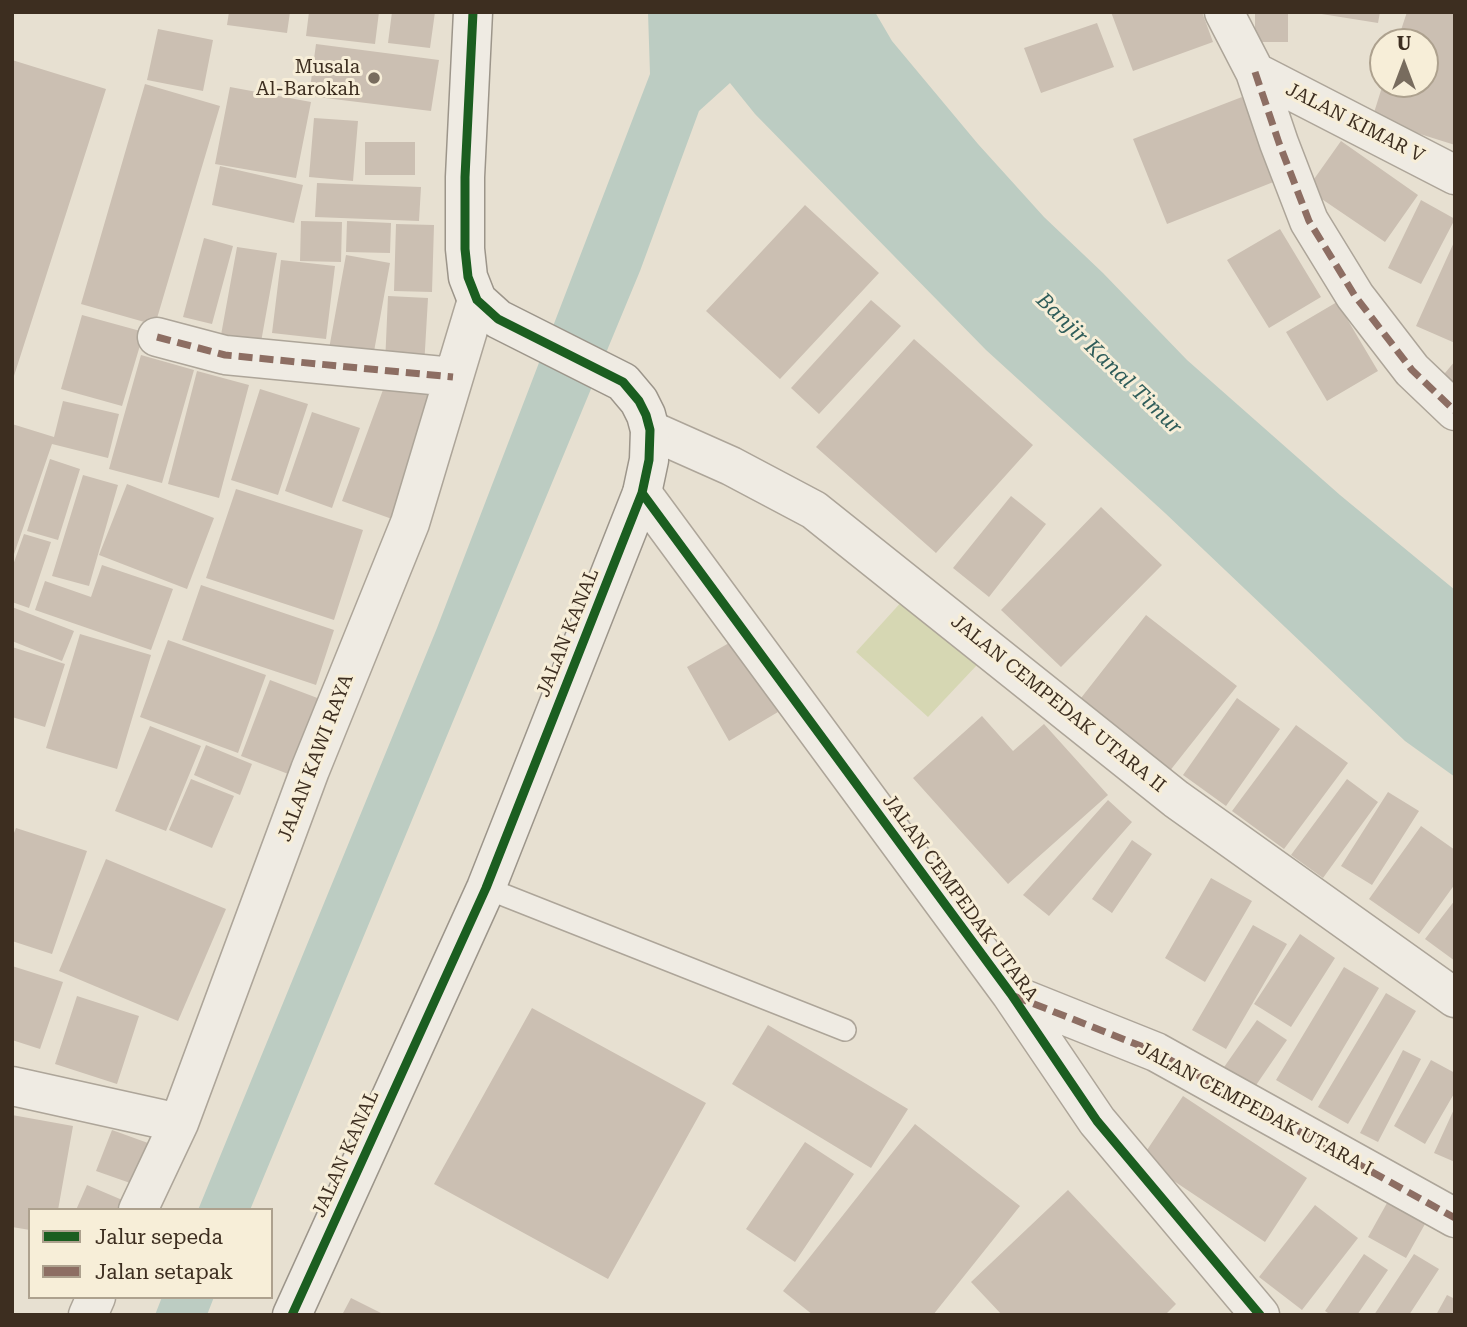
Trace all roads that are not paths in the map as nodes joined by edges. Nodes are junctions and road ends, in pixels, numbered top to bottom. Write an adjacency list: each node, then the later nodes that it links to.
1 (473, 12): 5 (street)
2 (1224, 12): 3 (street)
3 (1255, 72): 4 (street, JALAN KIMAR V); 8 (street)
4 (1455, 174)
5 (488, 310): 7 (street, JALAN KAWI RAYA); 9 (street, JALAN KANAL)
6 (157, 337): 7 (street)
7 (453, 377): 16 (street, JALAN KAWI RAYA)
8 (1455, 411)
9 (650, 430): 10 (street, JALAN KANAL); 13 (street, JALAN CEMPEDAK UTARA II)
10 (642, 493): 11 (street, JALAN KANAL); 12 (street, JALAN CEMPEDAK UTARA)
11 (486, 888): 14 (lane); 21 (street, JALAN KANAL)
12 (1010, 994): 18 (street, JALAN CEMPEDAK UTARA I); 22 (street, JALAN CEMPEDAK UTARA)
13 (1455, 998)
14 (845, 1030)
15 (12, 1086): 16 (street)
16 (179, 1124): 17 (street, JALAN KAWI RAYA)
17 (139, 1208)
18 (1455, 1218)
19 (95, 1299): 20 (street)
20 (88, 1315)
21 (292, 1315)
22 (1260, 1315)

